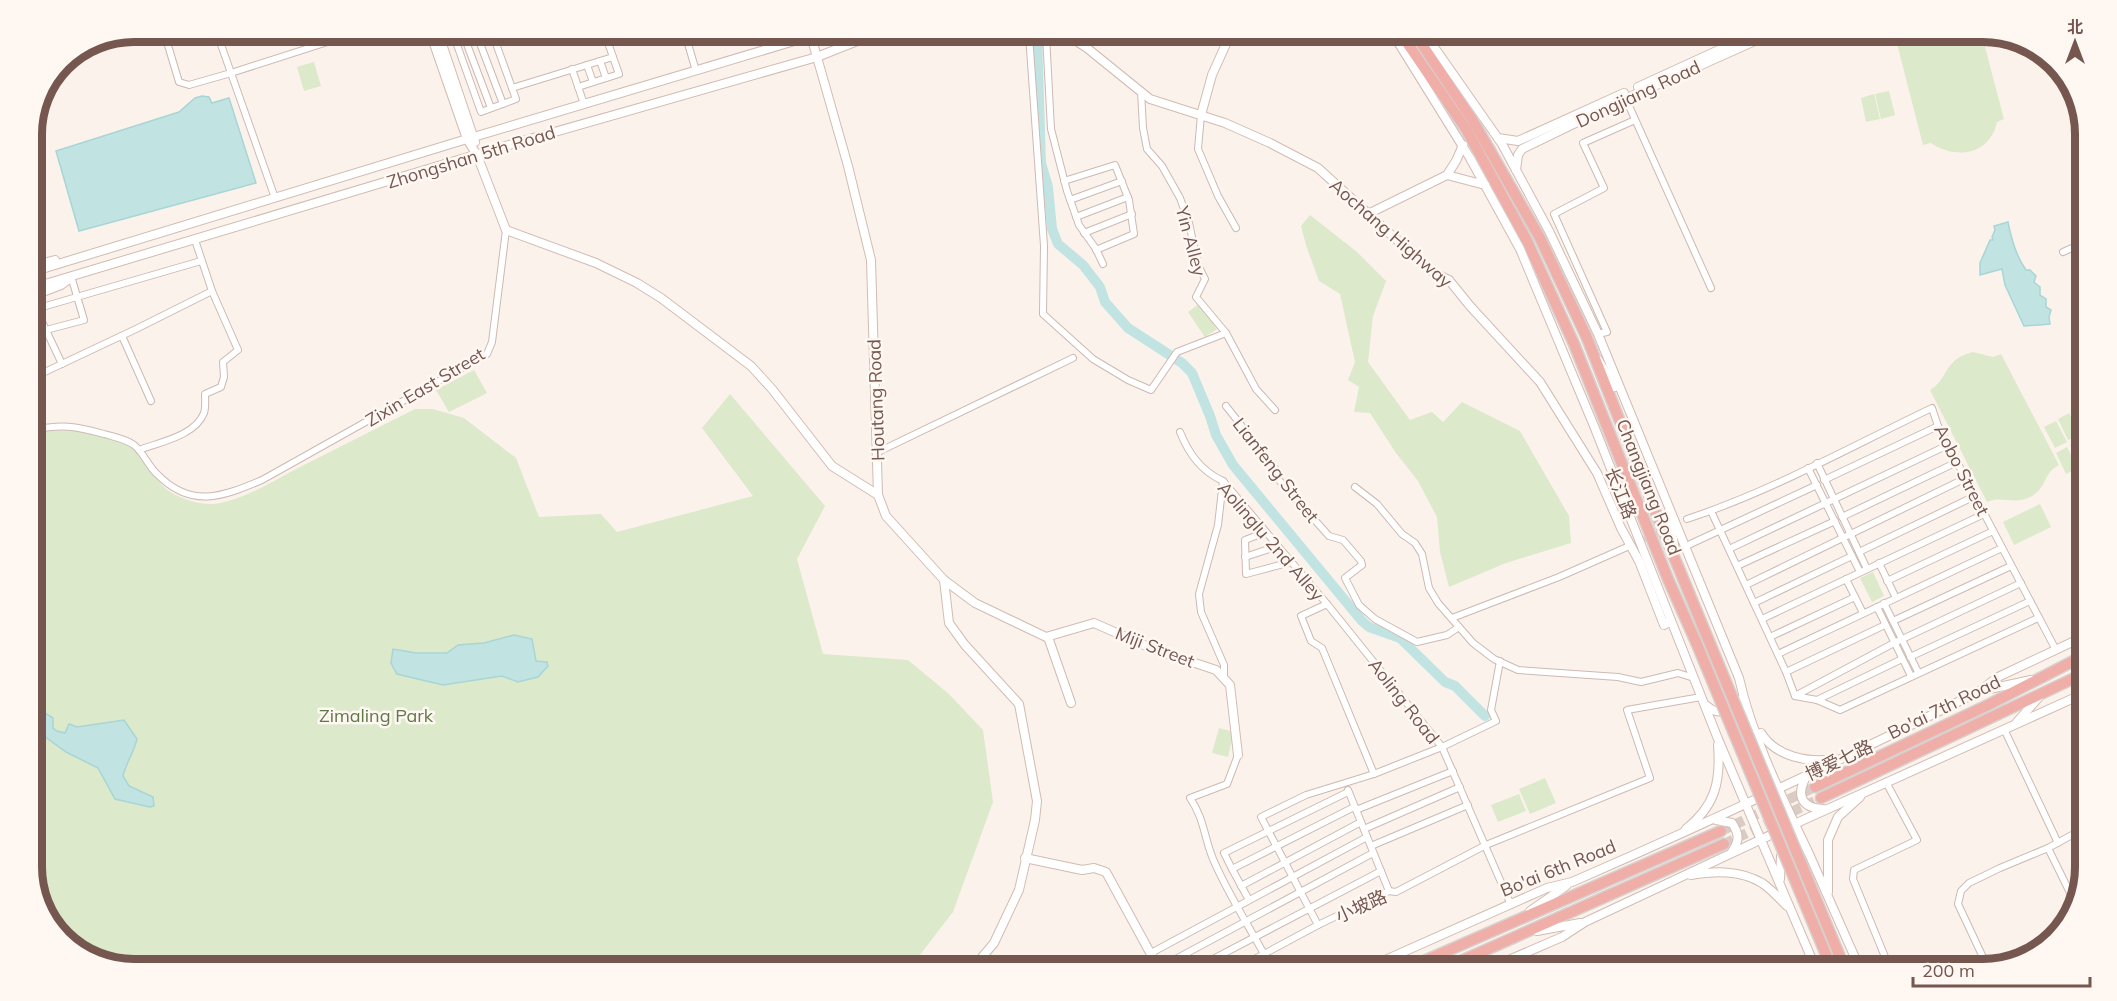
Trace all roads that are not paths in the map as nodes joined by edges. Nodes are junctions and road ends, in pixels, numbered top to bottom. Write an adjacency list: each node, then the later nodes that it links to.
1 (167, 42): 33 (street)
2 (220, 42): 33 (street)
3 (319, 42): 33 (street)
4 (434, 42): 45 (main road)
5 (441, 42): 6 (street); 45 (main road)
6 (456, 42): 42 (street)
7 (468, 42): 42 (street)
8 (480, 42): 40 (street)
9 (495, 42): 37 (street)
10 (608, 42): 27 (street)
11 (687, 42): 32 (street)
12 (767, 42): 26 (street)
13 (792, 42): 26 (main road, Zhongshan 5th Road)
14 (813, 42): 28 (main road, Houtang Road)
15 (855, 42): 28 (main road, Zhongshan 5th Road)
16 (1029, 42): 82 (street)
17 (1046, 42): 51 (street)
18 (1078, 42): 38 (main road, Aochang Highway)
19 (1226, 42): 43 (main road)
20 (1398, 42): 47 (main road, 长江路)
21 (1406, 42): 85 (highway, Changjiang Road)
22 (1419, 42): 86 (highway, Changjiang Road)
23 (1431, 42): 46 (main road)
24 (1737, 42): 39 (main road, Dongjiang Road)
25 (1751, 42): 39 (main road, Dongjiang Road)
26 (769, 49): 32 (main road, Zhongshan 5th Road)
27 (613, 57): 29 (street); 34 (street)
28 (817, 57): 48 (main road, Zhongshan 5th Road); 100 (main road, Houtang Road)
29 (600, 61): 30 (street); 34 (street)
30 (587, 64): 31 (street); 35 (street)
31 (572, 69): 36 (street); 37 (street)
32 (696, 71): 41 (main road, Zhongshan 5th Road)
33 (231, 73): 55 (street)
34 (606, 78): 35 (street)
35 (593, 82): 36 (street)
36 (578, 87): 41 (street)
37 (512, 88): 40 (street)
38 (1141, 91): 43 (main road, Aochang Highway); 82 (street, Yin Alley)
39 (1624, 96): 44 (street); 46 (main road, Dongjiang Road); 49 (main road, Dongjiang Road)
40 (503, 104): 42 (street)
41 (584, 104): 45 (main road, Zhongshan 5th Road)
42 (491, 108)
43 (1201, 115): 58 (main road, Aochang Highway); 60 (street)
44 (1635, 120): 61 (street); 76 (street)
45 (470, 138): 48 (main road); 55 (main road, Zhongshan 5th Road)
46 (1500, 141): 49 (main road)
47 (1463, 145): 50 (main road); 53 (main road, 长江路)
48 (477, 154): 62 (main road); 65 (main road, Zhongshan 5th Road)
49 (1516, 171): 63 (main road)
50 (1447, 175): 53 (main road); 58 (main road)
51 (1064, 181): 52 (street); 56 (street)
52 (1122, 181): 54 (street); 56 (street)
53 (1485, 185): 90 (main road, 长江路)
54 (1128, 197): 57 (street); 59 (street)
55 (275, 198): 69 (main road, Zhongshan 5th Road)
56 (1070, 200): 59 (street)
57 (1132, 214): 64 (street); 67 (street)
58 (1368, 214): 157 (main road, Aochang Highway)
59 (1076, 217): 64 (street)
60 (1236, 228)
61 (1561, 228): 63 (street); 83 (street)
62 (506, 230): 99 (street, Zixin East Street); 110 (main road)
63 (1549, 231): 83 (main road)
64 (1084, 233): 67 (street)
65 (195, 240): 70 (street); 74 (main road, Zhongshan 5th Road)
66 (2075, 248): 68 (street)
67 (1096, 250): 72 (street)
68 (2063, 252)
69 (67, 261): 71 (main road); 73 (main road, Zhongshan 5th Road)
70 (201, 261): 77 (street); 79 (street)
71 (42, 263)
72 (1103, 264)
73 (42, 269)
74 (71, 276): 75 (main road, Zhongshan 5th Road); 78 (main road, Zhongshan 5th Road); 81 (street)
75 (42, 285)
76 (1711, 288)
77 (212, 291): 84 (street); 99 (street)
78 (42, 292)
79 (42, 308)
80 (42, 323): 81 (street)
81 (46, 330): 88 (street)
82 (1226, 333): 94 (street, Yin Alley)
83 (1598, 334): 93 (main road)
84 (122, 336): 88 (street); 91 (street)
85 (1576, 349): 90 (main road); 123 (highway, Changjiang Road)
86 (1592, 351): 93 (main road); 136 (highway, Changjiang Road)
87 (1073, 358): 100 (street)
88 (62, 364): 89 (street)
89 (42, 373)
90 (1581, 394): 107 (main road, 长江路)
91 (151, 401)
92 (1226, 406): 160 (street, Lianfeng Street)
93 (1628, 408): 114 (main road)
94 (1275, 410)
95 (1938, 426): 98 (street, Aobo Street); 102 (street, Aobo Street); 105 (street)
96 (42, 428): 99 (street)
97 (1180, 432): 106 (street, Aolinglu 2nd Alley)
98 (1948, 445): 101 (street, Aobo Street); 112 (street)
99 (138, 449)
100 (878, 452): 110 (main road, Houtang Road)
101 (1957, 462): 104 (street, Aobo Street); 117 (street)
102 (1817, 463): 103 (street, Aobo Street); 105 (street)
103 (1808, 468): 108 (street); 115 (street, Aobo Street)
104 (1966, 478): 111 (street, Aobo Street); 124 (street)
105 (1824, 480): 112 (street)
106 (1223, 481): 122 (street, Aolinglu 2nd Alley); 175 (street)
107 (1617, 484): 123 (main road); 157 (main road, 长江路)
108 (1817, 485): 113 (street); 120 (street)
109 (1354, 487): 154 (street)
110 (878, 495): 142 (main road, Houtang Road)
111 (1975, 496): 116 (street, Aobo Street); 131 (street)
112 (1833, 499): 113 (street); 117 (street)
113 (1826, 503): 119 (street); 130 (street)
114 (1668, 506): 127 (main road); 136 (main road)
115 (1711, 511): 118 (street, Aobo Street); 120 (street)
116 (1984, 514): 121 (street, Aobo Street); 135 (street)
117 (1842, 517): 124 (street)
118 (1687, 519)
119 (1835, 521): 125 (street); 137 (street)
120 (1721, 531): 127 (street); 130 (street)
121 (1993, 531): 129 (street, Aobo Street); 143 (street)
122 (1266, 532): 126 (street, Aolinglu 2nd Alley); 133 (street)
123 (1650, 534): 264 (highway, Changjiang Road, bridge)
124 (1851, 534): 125 (street); 131 (street)
125 (1844, 538): 132 (street); 145 (street)
126 (1278, 546): 133 (street); 134 (street, Aolinglu 2nd Alley)
127 (1684, 547): 179 (main road)
128 (1628, 548): 154 (street)
129 (2002, 548): 138 (street, Aobo Street); 147 (street)
130 (1729, 549): 137 (street)
131 (1859, 552): 139 (street)
132 (1852, 556): 140 (street); 149 (street)
133 (1245, 558): 134 (street)
134 (1291, 562): 151 (street, Aolinglu 2nd Alley)
135 (1879, 563): 139 (street); 143 (street)
136 (1677, 566): 265 (highway, Changjiang Road, bridge)
137 (1737, 566): 145 (street)
138 (2011, 566): 144 (street, Aobo Street); 158 (street)
139 (1867, 569): 140 (street)
140 (1860, 572): 141 (street)
141 (1846, 579): 146 (street); 156 (street)
142 (944, 580): 161 (main road, Houtang Road); 226 (main road)
143 (1887, 581): 147 (street)
144 (2021, 584): 148 (street, Aobo Street); 163 (street)
145 (1746, 585): 149 (street)
146 (1855, 597): 153 (street); 162 (street)
147 (1896, 598): 150 (street)
148 (2030, 601): 155 (street, Aobo Street); 168 (street)
149 (1754, 603): 156 (street)
150 (1884, 603): 152 (street); 158 (street)
151 (1327, 604): 191 (street, Aoling Road); 195 (street, Aolinglu 2nd Alley)
152 (1876, 607): 153 (street); 159 (street)
153 (1863, 614): 167 (street)
154 (1452, 618): 160 (street)
155 (2038, 618): 166 (street, Aobo Street); 173 (street)
156 (1762, 619): 162 (street)
157 (1671, 621): 176 (main road, 长江路)
158 (1893, 621): 163 (street)
159 (1885, 625): 165 (street); 172 (street)
160 (1459, 627): 171 (street)
161 (1048, 637): 175 (main road, Miji Street); 186 (main road)
162 (1770, 637): 167 (street)
163 (1902, 640): 165 (street); 168 (street)
164 (2075, 641): 166 (main road)
165 (1894, 643): 169 (street); 182 (street)
166 (2055, 650): 180 (main road)
167 (1778, 654): 172 (street)
168 (1910, 657): 173 (street)
169 (1902, 659): 174 (street); 185 (street)
170 (2075, 660): 178 (highway, Bo'ai 7th Road)
171 (1500, 661): 176 (street); 191 (street)
172 (1786, 672): 182 (street)
173 (1918, 672): 174 (street)
174 (1911, 676): 185 (street)
175 (1224, 678): 192 (main road)
176 (1694, 678): 184 (main road, 长江路)
177 (2075, 678): 181 (highway, Bo'ai 7th Road)
178 (2037, 679): 180 (main road); 199 (highway, Bo'ai 7th Road)
179 (1741, 689): 184 (main road); 187 (main road)
180 (1980, 691): 193 (main road, 博爱七路)
181 (2042, 694): 188 (main road); 205 (highway, Bo'ai 7th Road)
182 (1795, 696): 185 (street)
183 (2075, 698): 188 (main road)
184 (1703, 700): 190 (main road, 长江路); 221 (street, 小坡路)
185 (1817, 700)
186 (1071, 703)
187 (1750, 716): 193 (main road); 201 (main road)
188 (2014, 724): 189 (main road)
189 (2004, 729): 197 (main road); 220 (street)
190 (1718, 739): 206 (main road, 长江路); 217 (main road)
191 (1442, 747): 194 (street); 195 (street, Aoling Road)
192 (1238, 754): 242 (street)
193 (1847, 757): 196 (main road, 博爱七路)
194 (1453, 771): 200 (street); 208 (street)
195 (1374, 774): 198 (street, Aoling Road)
196 (1807, 775): 201 (main road, 博爱七路); 209 (main road)
197 (1886, 782): 203 (main road); 267 (street)
198 (1345, 783): 202 (street); 214 (street, Aoling Road)
199 (1815, 787)
200 (1460, 788): 207 (street); 213 (street)
201 (1778, 788): 204 (main road, 博爱七路); 212 (main road)
202 (1348, 792): 208 (street); 214 (street)
203 (1866, 792): 209 (main road); 239 (main road)
204 (1763, 796): 206 (main road, Bo'ai 6th Road)
205 (1821, 798)
206 (1746, 804): 210 (main road, Bo'ai 6th Road); 219 (main road, 长江路)
207 (1468, 805): 221 (street); 225 (street)
208 (1355, 808): 211 (street); 222 (street)
209 (1827, 809): 212 (main road)
210 (1714, 820): 217 (main road, Bo'ai 6th Road); 223 (main road)
211 (1361, 822): 213 (street); 227 (street)
212 (1795, 824): 219 (main road); 230 (main road)
213 (1364, 829): 218 (street)
214 (1269, 831): 222 (street); 228 (street)
215 (1721, 831): 246 (highway, Bo'ai 6th Road)
216 (2075, 834): 220 (street)
217 (1677, 836): 233 (main road, Bo'ai 6th Road)
218 (1367, 837): 225 (street); 231 (street)
219 (1760, 840): 223 (main road); 234 (main road, 长江路)
220 (2058, 843): 224 (street)
221 (1486, 845): 236 (street, 小坡路); 241 (street)
222 (1277, 846): 227 (street); 228 (street)
223 (1728, 848): 232 (main road); 249 (highway)
224 (2048, 848): 238 (street); 268 (street)
225 (1372, 850): 229 (street); 237 (street)
226 (1025, 858): 251 (main road); 254 (main road)
227 (1285, 863): 231 (street); 235 (street)
228 (1232, 869): 235 (street)
229 (1381, 871): 236 (street); 244 (street)
230 (1818, 873): 234 (main road); 239 (main road)
231 (1293, 877): 237 (street); 240 (street)
232 (1682, 877): 243 (main road); 247 (main road)
233 (1572, 882): 241 (main road, Bo'ai 6th Road); 246 (main road)
234 (1780, 885): 243 (main road, 长江路)
235 (1241, 886): 240 (street)
236 (1389, 891): 248 (street, 小坡路)
237 (1301, 892): 244 (street); 245 (street)
238 (2070, 894)
239 (1828, 896): 266 (main road)
240 (1249, 900): 242 (street)
241 (1511, 905): 259 (main road, Bo'ai 6th Road)
242 (1237, 907): 245 (street); 251 (street)
243 (1789, 907): 263 (main road, 长江路)
244 (1310, 908): 248 (street); 250 (street)
245 (1246, 921): 250 (street); 256 (street)
246 (1515, 921): 260 (highway, Bo'ai 6th Road)
247 (1585, 922): 249 (main road); 253 (main road)
248 (1318, 925): 252 (street, 小坡路)
249 (1525, 933): 261 (highway)
250 (1255, 937): 252 (street); 257 (street)
251 (1151, 953): 255 (main road)
252 (1264, 954): 258 (street, 小坡路)
253 (1518, 957): 262 (main road)
254 (980, 959)
255 (1154, 959)
256 (1177, 959)
257 (1213, 959)
258 (1255, 959)
259 (1388, 959)
260 (1429, 959)
261 (1466, 959)
262 (1513, 959)
263 (1812, 959)
264 (1828, 959)
265 (1841, 959)
266 (1856, 959)
267 (1886, 959)
268 (1984, 959)

